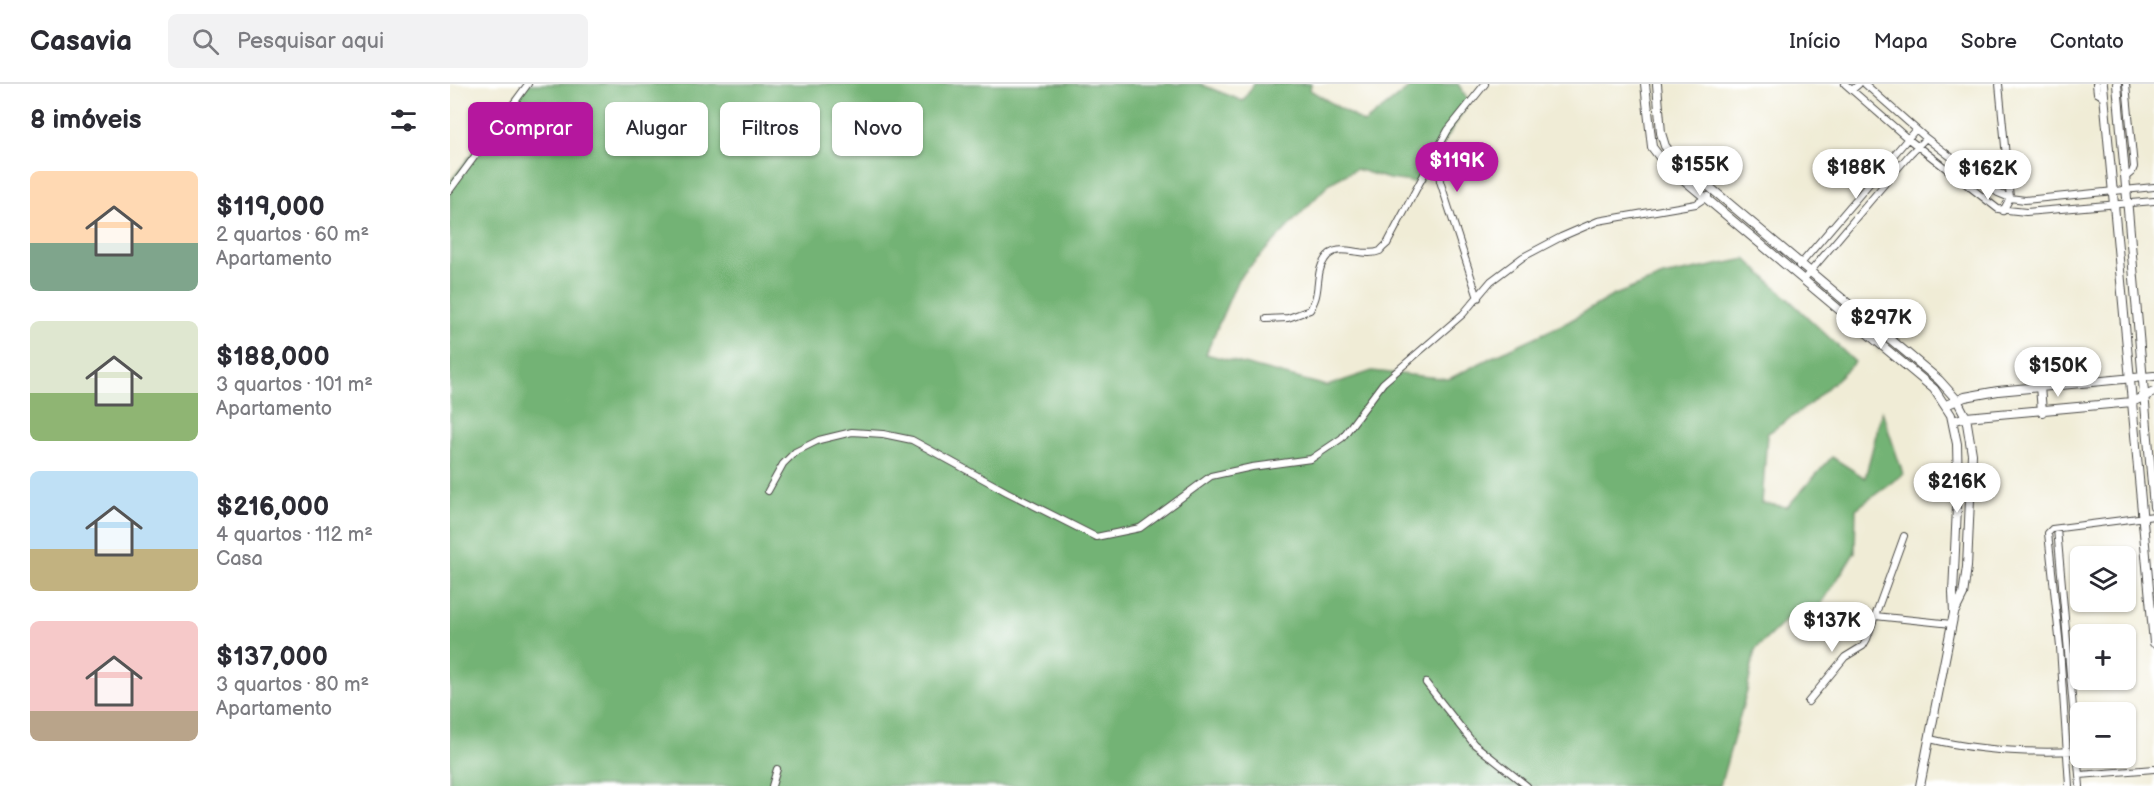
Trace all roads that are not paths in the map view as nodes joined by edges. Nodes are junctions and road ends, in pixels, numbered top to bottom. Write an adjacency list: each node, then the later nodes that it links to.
1 (528, 84): 25 (street)
2 (1485, 84): 21 (street)
3 (1645, 84): 22 (main road)
4 (1656, 84): 19 (main road)
5 (1845, 84): 13 (street)
6 (1859, 84): 13 (street)
7 (1865, 84): 16 (street)
8 (1999, 84): 29 (street)
9 (2096, 84): 14 (street)
10 (2103, 84): 14 (main road)
11 (2117, 84): 15 (main road)
12 (2126, 84): 23 (street)
13 (1852, 90): 17 (street)
14 (2104, 101): 15 (street); 28 (main road)
15 (2119, 103): 23 (main road)
16 (1916, 129): 17 (street); 18 (street)
17 (1907, 138): 20 (street); 31 (street)
18 (1926, 138): 20 (street); 29 (street)
19 (1665, 147): 22 (main road); 27 (main road)
20 (1918, 147): 35 (street); 36 (street)
21 (1437, 150): 45 (street); 46 (street)
22 (1658, 156): 30 (main road)
23 (2126, 177): 26 (main road)
24 (2154, 187): 26 (street)
25 (450, 190)
26 (2127, 190): 28 (street); 34 (main road)
27 (1713, 191): 30 (street); 37 (main road)
28 (2112, 191): 29 (street); 33 (main road)
29 (2010, 198): 36 (street)
30 (1706, 199): 38 (main road); 45 (street)
31 (1856, 200): 35 (street); 39 (street)
32 (2154, 201): 34 (street)
33 (2114, 204): 34 (street); 36 (street); 44 (main road)
34 (2128, 204): 43 (main road)
35 (1866, 207): 40 (street)
36 (2003, 210)
37 (1749, 221): 38 (main road); 39 (main road)
38 (1742, 228): 41 (main road)
39 (1801, 264): 40 (main road); 41 (street)
40 (1810, 271): 42 (street); 47 (main road)
41 (1795, 272): 42 (main road)
42 (1804, 279): 47 (main road)
43 (2136, 291): 44 (main road); 51 (main road)
44 (2121, 292): 52 (main road)
45 (1478, 298): 64 (street)
46 (1266, 319)
47 (1858, 320): 48 (main road); 49 (main road)
48 (1916, 361): 49 (main road); 56 (main road)
49 (1910, 369): 58 (main road)
50 (2154, 375): 51 (main road)
51 (2143, 377): 52 (main road); 55 (main road)
52 (2130, 378): 53 (main road); 57 (main road)
53 (2040, 386): 56 (main road); 59 (main road)
54 (2154, 392): 55 (main road)
55 (2144, 396): 57 (main road); 65 (main road)
56 (1957, 400): 58 (main road); 60 (main road)
57 (2132, 402): 59 (main road); 67 (main road)
58 (1946, 405): 61 (main road)
59 (2042, 412): 60 (main road)
60 (1966, 417): 61 (main road); 63 (main road)
61 (1953, 421): 62 (main road)
62 (1958, 486): 63 (main road); 69 (main road)
63 (1971, 486): 70 (main road)
64 (768, 491)
65 (2154, 507)
66 (2154, 516): 67 (street)
67 (2142, 517): 68 (street); 72 (main road)
68 (2057, 529): 79 (street); 81 (street)
69 (1956, 534): 70 (main road); 73 (main road)
70 (1969, 534): 73 (main road)
71 (1904, 536): 74 (street)
72 (2151, 575): 76 (main road)
73 (1954, 614): 75 (main road)
74 (1875, 616): 75 (street); 78 (street)
75 (1952, 624): 80 (main road)
76 (2154, 643)
77 (1426, 683): 88 (street)
78 (1808, 702)
79 (2073, 702)
80 (1930, 739): 81 (street); 89 (main road)
81 (2067, 752): 82 (street); 90 (street)
82 (2070, 752)
83 (2079, 768): 86 (street)
84 (777, 769): 87 (street)
85 (2154, 769): 86 (street)
86 (2080, 775): 91 (street)
87 (772, 786)
88 (1527, 786)
89 (1920, 786)
90 (2069, 786)
91 (2080, 786)

